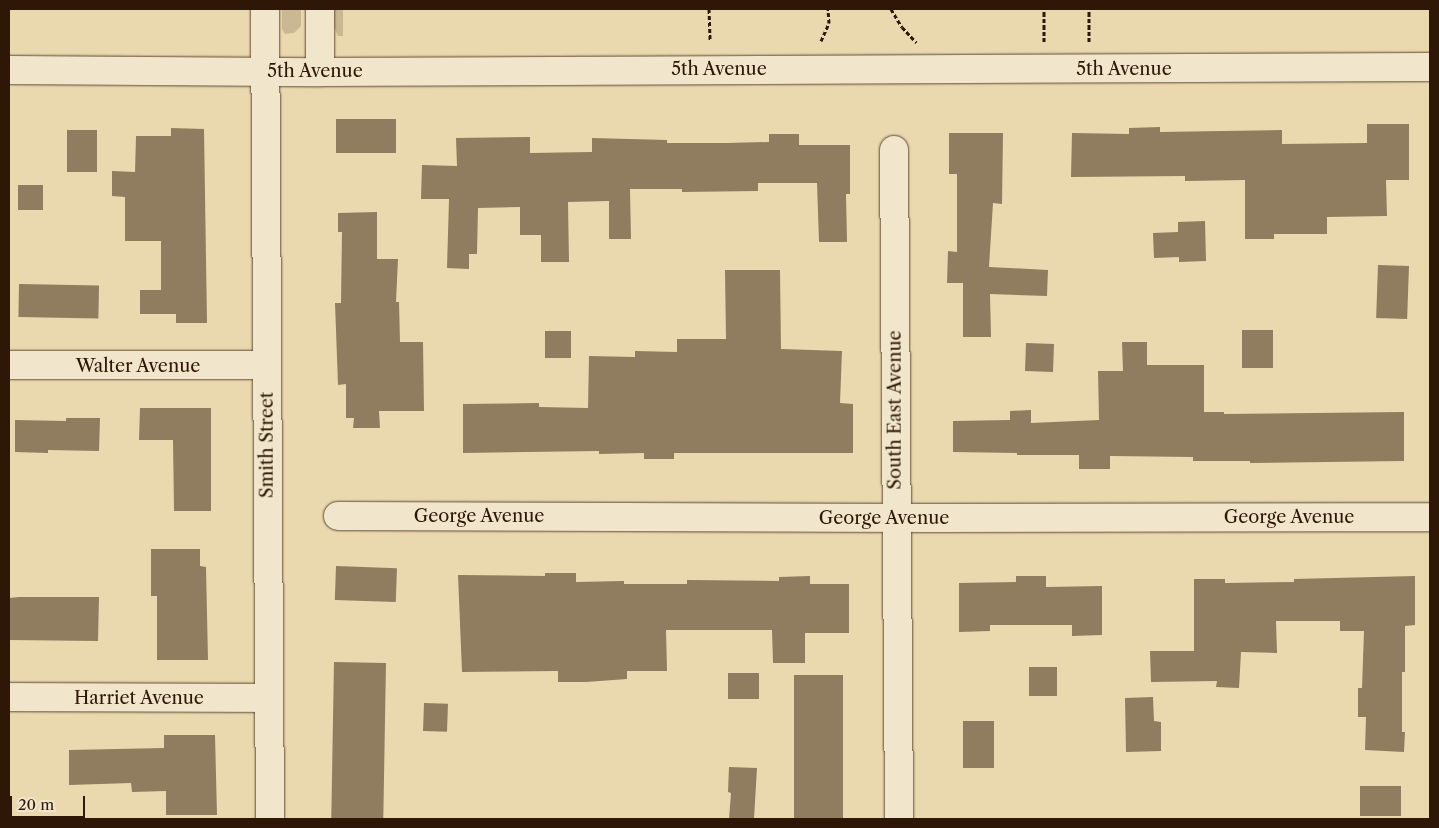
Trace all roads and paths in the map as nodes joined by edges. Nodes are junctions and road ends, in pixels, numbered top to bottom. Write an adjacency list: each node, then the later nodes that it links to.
1 (265, 9): 15 (street, Smith Street)
2 (320, 9): 16 (street)
3 (708, 9): 8 (path)
4 (828, 9): 9 (path)
5 (891, 9): 10 (path)
6 (1044, 9): 11 (path)
7 (1089, 9): 12 (path)
8 (710, 40)
9 (821, 41)
10 (916, 42)
11 (1044, 42)
12 (1089, 42)
13 (1430, 67): 16 (street, 5th Avenue)
14 (9, 70): 15 (street, 5th Avenue)
15 (265, 72): 16 (street, 5th Avenue); 19 (street, Smith Street)
16 (320, 72)
17 (894, 150): 22 (street, South East Avenue)
18 (9, 365): 19 (street, Walter Avenue)
19 (266, 366): 24 (street, Smith Street)
20 (338, 516): 22 (street, George Avenue)
21 (1430, 516): 22 (street, George Avenue)
22 (896, 518): 26 (street, South East Avenue)
23 (9, 697): 24 (street, Harriet Avenue)
24 (269, 698): 25 (street, Smith Street)
25 (270, 819)
26 (899, 819)

